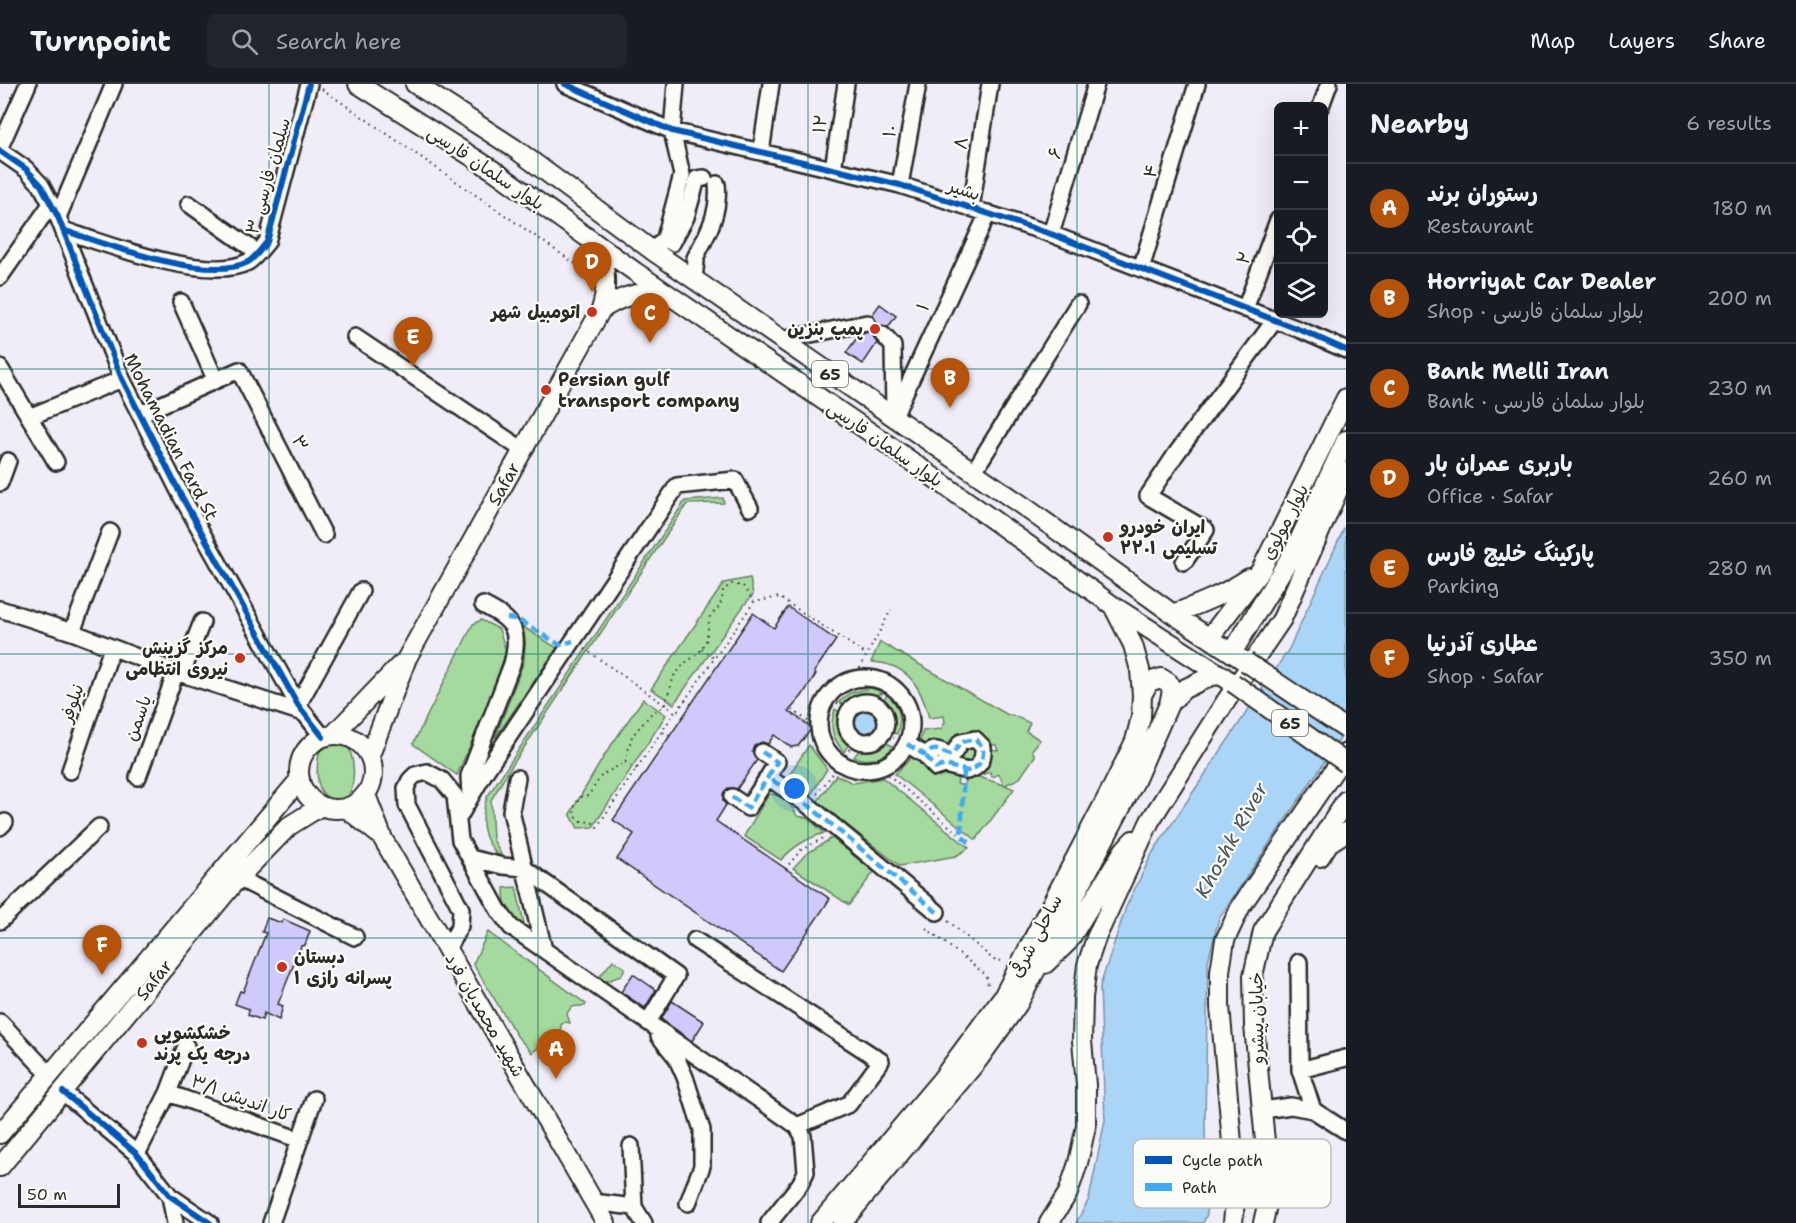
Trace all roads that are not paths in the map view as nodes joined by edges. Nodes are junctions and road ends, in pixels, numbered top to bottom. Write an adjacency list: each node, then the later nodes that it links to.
1 (28, 84): 17 (street)
2 (114, 84): 24 (street)
3 (309, 84): 30 (street, ۳ سلمان فارسی)
4 (358, 84): 28 (main road, بلوار سلمان فارسی / 65)
5 (415, 84): 29 (main road, بلوار سلمان فارسی / 65)
6 (565, 84): 16 (street, بشیر)
7 (676, 84): 16 (street)
8 (771, 84): 18 (street)
9 (846, 84): 19 (street, ۱۲)
10 (918, 84): 20 (street, ۱۰)
11 (990, 84): 22 (street, ۸)
12 (1096, 84): 26 (street, ۶)
13 (1197, 84): 31 (street, ۴)
14 (1329, 84): 15 (street)
15 (1322, 102)
16 (672, 131): 18 (street, بشیر); 29 (street)
17 (0, 149): 24 (street, Mohamadian Fard St)
18 (761, 152): 19 (street, بشیر)
19 (833, 169): 20 (street, بشیر)
20 (900, 185): 22 (street, بشیر)
21 (189, 204): 30 (street)
22 (971, 208): 23 (street, بشیر)
23 (988, 213): 26 (street, بشیر); 51 (street, ۱)
24 (57, 217): 30 (street, ۳ سلمان فارسی); 32 (street); 46 (street, Mohamadian Fard St)
25 (1274, 231): 37 (street, ۲)
26 (1051, 234): 31 (street, بشیر)
27 (672, 243): 33 (street)
28 (600, 247): 34 (main road, بلوار سلمان فارسی / 65); 38 (main road, Safar)
29 (653, 251): 33 (main road, بلوار سلمان فارسی / 65)
30 (258, 253)
31 (1141, 269): 37 (street, بشیر)
32 (0, 277)
33 (694, 279): 43 (main road, بلوار سلمان فارسی / 65)
34 (666, 293): 38 (main road); 66 (main road, بلوار سلمان فارسی / 65)
35 (181, 302): 47 (street)
36 (1078, 304): 56 (street)
37 (1245, 309): 39 (street, بشیر)
38 (602, 310): 53 (main road, Safar)
39 (1275, 320): 44 (street, بشیر); 62 (street)
40 (867, 323): 43 (street)
41 (883, 335): 51 (street)
42 (355, 337): 53 (street)
43 (781, 340): 51 (main road, بلوار سلمان فارسی / 65)
44 (1346, 350)
45 (0, 368): 50 (street)
46 (122, 379): 49 (street, Mohamadian Fard St); 50 (street)
47 (215, 379): 49 (street); 61 (street, ۳)
48 (1346, 398): 63 (main road, بلوار مولوی)
49 (140, 414): 79 (street, Mohamadian Fard St)
50 (29, 417): 55 (street)
51 (894, 417): 56 (main road, بلوار سلمان فارسی / 65)
52 (1346, 440): 73 (main road, بلوار مولوی)
53 (523, 450): 74 (main road, Safar)
54 (8, 461): 58 (street)
55 (56, 462)
56 (974, 471): 68 (main road, بلوار سلمان فارسی / 65)
57 (1346, 472): 101 (main road)
58 (0, 483)
59 (750, 508): 95 (street)
60 (110, 532): 71 (street)
61 (324, 535)
62 (1184, 562)
63 (1261, 570): 68 (main road); 70 (main road, بلوار مولوی)
64 (361, 591): 79 (street)
65 (483, 604): 95 (street)
66 (1112, 606): 76 (main road, بلوار سلمان فارسی / 65); 77 (main road, ساحلی شرقی)
67 (1, 612): 71 (street)
68 (1173, 614): 70 (main road, بلوار سلمان فارسی / 65)
69 (202, 622): 75 (street, یاسمن)
70 (1214, 631): 73 (main road, بلوار سلمان فارسی / 65)
71 (72, 632): 72 (street)
72 (112, 648): 75 (street); 89 (street, نیلوفر)
73 (1239, 652): 80 (main road, 65, bridge)
74 (407, 658): 81 (main road, Safar); 86 (main road, Safar)
75 (179, 672): 79 (street); 90 (street, یاسمن)
76 (1228, 679): 78 (main road, ساحلی شرقی); 88 (main road, 65, bridge)
77 (1142, 695): 78 (main road); 115 (main road, ساحلی شرقی)
78 (1169, 704): 115 (main road, ساحلی شرقی)
79 (300, 709): 81 (street, Mohamadian Fard St)
80 (1346, 729)
81 (328, 736): 86 (main road); 93 (main road)
82 (855, 740): 82 (street)
83 (907, 744): 83 (street); 87 (street)
84 (762, 752): 91 (street)
85 (1346, 753): 130 (main road)
86 (370, 755): 94 (main road)
87 (925, 755)
88 (1346, 763)
89 (70, 771)
90 (138, 777)
91 (768, 777): 96 (street); 108 (street)
92 (517, 778): 106 (street)
93 (300, 779): 98 (main road); 121 (main road, Safar)
94 (366, 795): 99 (main road); 104 (main road)
95 (470, 796): 100 (street)
96 (732, 797)
97 (1346, 800): 131 (main road, خیابان پیشرو)
98 (321, 806): 99 (main road); 107 (main road, Safar)
99 (346, 808): 104 (main road)
100 (459, 817): 105 (street); 112 (street)
101 (1150, 821): 115 (main road); 151 (main road)
102 (99, 827): 109 (street)
103 (1346, 832): 125 (main road, خیابان پیشرو)
104 (383, 838): 112 (main road, شهید محمدیان فرد)
105 (470, 858): 106 (street); 113 (street)
106 (524, 868): 113 (street); 117 (street)
107 (238, 878): 110 (street); 122 (main road, Safar)
108 (937, 912)
109 (0, 921)
110 (355, 937)
111 (695, 940): 127 (street)
112 (447, 949): 138 (main road, شهید محمدیان فرد)
113 (544, 950): 117 (street)
114 (1299, 962): 120 (street)
115 (1026, 973): 149 (main road, ساحلی شرقی); 150 (main road, ساحلی شرقی)
116 (0, 1022): 121 (street)
117 (648, 1022): 127 (street); 139 (street)
118 (186, 1046): 123 (street)
119 (1346, 1058): 120 (street)
120 (1300, 1070): 126 (street)
121 (50, 1075): 129 (main road, Safar)
122 (63, 1092): 135 (street); 136 (main road, Safar)
123 (168, 1093): 133 (street, ۳/۱ کار اندیش); 135 (street)
124 (314, 1100): 133 (street)
125 (1270, 1109): 126 (street); 132 (main road, خیابان پیشرو)
126 (1312, 1110): 128 (street)
127 (797, 1126): 148 (street)
128 (1346, 1131)
129 (0, 1134)
130 (1232, 1139)
131 (1265, 1139)
132 (1272, 1139)
133 (300, 1140): 145 (street)
134 (631, 1146): 140 (street)
135 (137, 1154): 137 (street)
136 (0, 1167)
137 (170, 1196): 143 (street); 144 (street)
138 (593, 1202): 140 (street); 146 (main road, شهید محمدیان فرد)
139 (688, 1203)
140 (634, 1207): 147 (street)
141 (1234, 1208): 152 (main road)
142 (1266, 1208): 153 (main road, خیابان پیشرو)
143 (175, 1223)
144 (210, 1223)
145 (271, 1223)
146 (606, 1223)
147 (644, 1223)
148 (769, 1223)
149 (820, 1223)
150 (842, 1223)
151 (1049, 1223)
152 (1233, 1223)
153 (1263, 1223)

